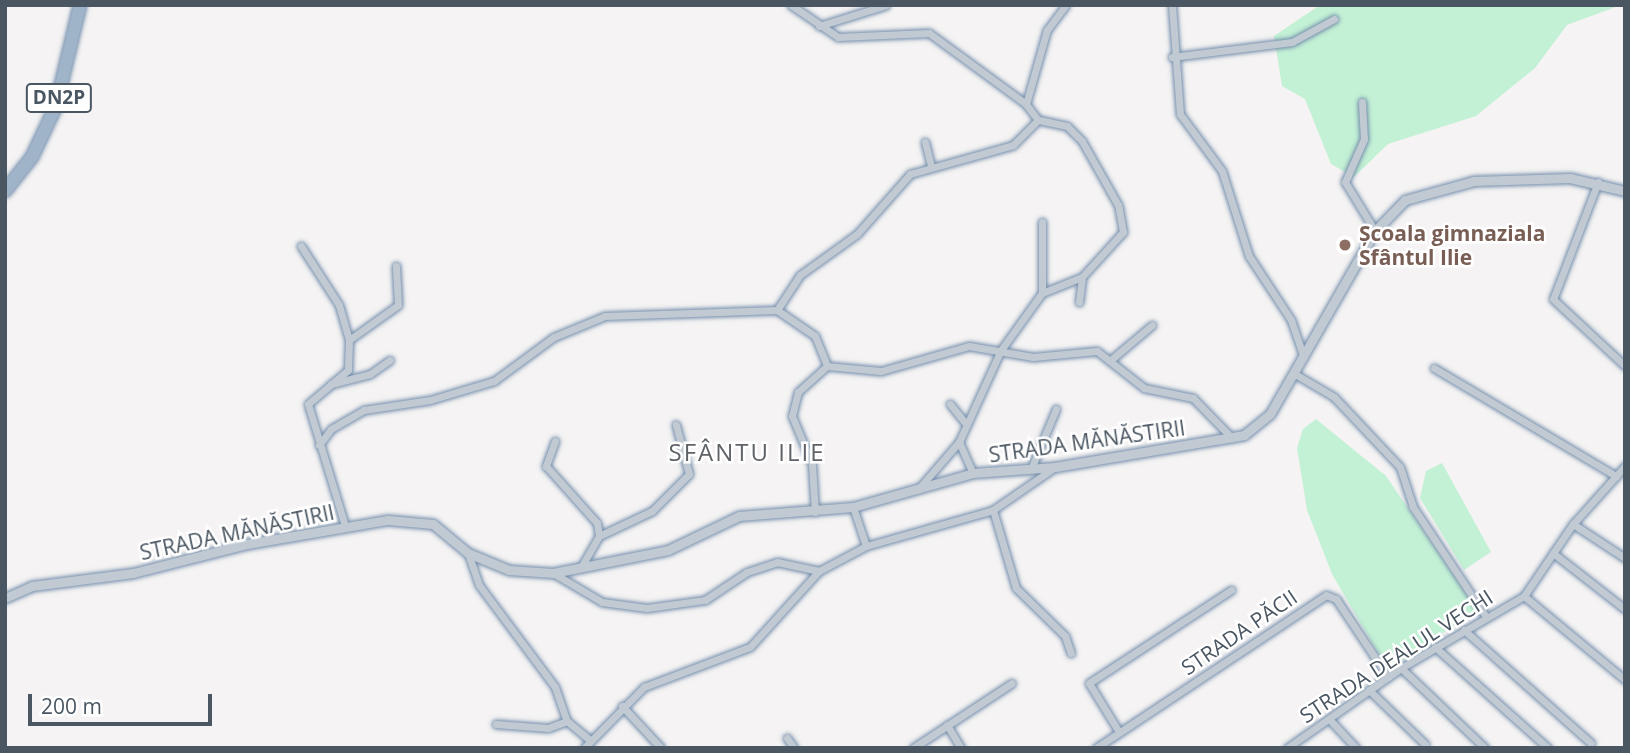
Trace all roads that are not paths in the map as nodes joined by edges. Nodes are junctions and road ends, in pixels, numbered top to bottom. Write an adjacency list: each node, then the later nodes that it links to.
1 (80, 5): 15 (highway, DN2P)
2 (790, 5): 7 (street)
3 (886, 5): 7 (street)
4 (1066, 5): 10 (street)
5 (1172, 5): 8 (street)
6 (1334, 19): 8 (street)
7 (819, 26): 10 (street)
8 (1172, 57): 28 (street)
9 (1363, 102): 18 (street)
10 (1026, 104): 11 (street)
11 (1038, 120): 13 (street); 21 (street)
12 (925, 142): 13 (street)
13 (931, 166): 24 (street)
14 (1598, 181): 16 (street); 18 (street, STRADA MĂNĂSTIRII); 32 (street)
15 (10, 186)
16 (1625, 191)
17 (1042, 222): 22 (street)
18 (1375, 231): 28 (street, STRADA MĂNĂSTIRII)
19 (301, 246): 26 (street)
20 (396, 266): 26 (street)
21 (1082, 277): 22 (street); 23 (street)
22 (1042, 293): 27 (street)
23 (1079, 302)
24 (777, 310): 31 (street); 43 (street)
25 (1152, 325): 29 (street)
26 (349, 340): 35 (street)
27 (1001, 350): 29 (street); 31 (street); 38 (street)
28 (1304, 357): 34 (street, STRADA MĂNĂSTIRII)
29 (1113, 358): 40 (street)
30 (390, 360): 35 (street)
31 (827, 366): 52 (street)
32 (1625, 366)
33 (1434, 369): 48 (street)
34 (1295, 374): 40 (street, STRADA MĂNĂSTIRII); 67 (street)
35 (330, 384): 43 (street)
36 (950, 404): 38 (street)
37 (1056, 409): 46 (street)
38 (966, 424): 42 (street)
39 (677, 425): 55 (street)
40 (1232, 438): 45 (street, STRADA MĂNĂSTIRII)
41 (555, 441): 55 (street)
42 (959, 442): 47 (street); 49 (street)
43 (319, 445): 54 (street)
44 (1625, 466): 48 (street)
45 (1055, 467): 46 (street, STRADA MĂNĂSTIRII); 51 (street)
46 (1031, 469): 47 (street, STRADA MĂNĂSTIRII)
47 (973, 473): 49 (street, STRADA MĂNĂSTIRII)
48 (1616, 476): 53 (street)
49 (919, 488): 50 (street, STRADA MĂNĂSTIRII)
50 (853, 507): 52 (street, STRADA MĂNĂSTIRII); 56 (street)
51 (993, 510): 56 (street); 70 (street)
52 (815, 512): 60 (street, STRADA MĂNĂSTIRII)
53 (1573, 524): 57 (street); 59 (street)
54 (345, 526): 58 (street, STRADA MĂNĂSTIRII); 65 (street, STRADA MĂNĂSTIRII)
55 (599, 536): 60 (street)
56 (866, 546): 61 (street)
57 (1553, 553): 64 (street); 66 (street)
58 (468, 554): 62 (street, STRADA MĂNĂSTIRII); 80 (street, STRADA MĂNĂSTIRII)
59 (1625, 558)
60 (582, 565): 62 (street, STRADA MĂNĂSTIRII)
61 (819, 571): 62 (street); 76 (street)
62 (553, 573)
63 (1231, 590): 83 (street, STRADA PĂCII)
64 (1524, 596): 67 (street, STRADA DEALUL VECHI); 73 (street)
65 (5, 598)
66 (1625, 608)
67 (1486, 617): 68 (street, STRADA DEALUL VECHI)
68 (1464, 630): 69 (street, STRADA DEALUL VECHI); 86 (street)
69 (1435, 647): 71 (street, STRADA DEALUL VECHI); 97 (street)
70 (1072, 653)
71 (1401, 668): 72 (street, STRADA DEALUL VECHI); 96 (street)
72 (1388, 677): 75 (street, STRADA DEALUL VECHI); 83 (street, STRADA PĂCII)
73 (1625, 680)
74 (1012, 683): 82 (street)
75 (1369, 690): 79 (street, STRADA DEALUL VECHI); 87 (street)
76 (622, 706): 77 (street); 78 (street)
77 (613, 714): 78 (street); 85 (street)
78 (627, 718): 89 (street)
79 (1329, 719): 94 (street, STRADA DEALUL VECHI); 95 (street)
80 (567, 721): 81 (street); 85 (street)
81 (496, 724)
82 (947, 725): 91 (street); 92 (street)
83 (1119, 732): 93 (street, STRADA PĂCII)
84 (787, 738): 90 (street)
85 (590, 740): 88 (street)
86 (1591, 743)
87 (1425, 744)
88 (584, 748)
89 (661, 748)
90 (794, 748)
91 (913, 748)
92 (961, 748)
93 (1096, 748)
94 (1287, 748)
95 (1356, 748)
96 (1485, 748)
97 (1548, 748)

